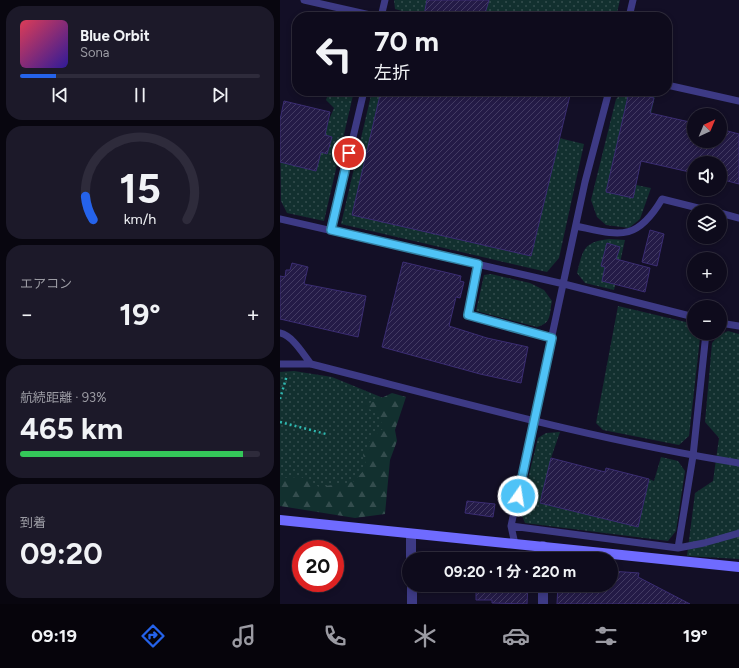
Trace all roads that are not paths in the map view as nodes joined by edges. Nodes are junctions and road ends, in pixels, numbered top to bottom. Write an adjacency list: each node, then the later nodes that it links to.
1 (304, 0): 4 (lane)
2 (385, 0): 5 (lane)
3 (633, 0): 6 (lane)
4 (358, 12)
5 (381, 12)
6 (630, 12)
7 (672, 86): 10 (lane)
8 (363, 96): 16 (lane)
9 (608, 96): 15 (lane)
10 (739, 101)
11 (687, 205): 15 (lane)
12 (727, 215): 13 (lane)
13 (739, 218)
14 (280, 219): 16 (lane)
15 (576, 226): 18 (lane)
16 (331, 230): 17 (lane)
17 (478, 264): 18 (lane); 23 (lane)
18 (564, 284): 19 (lane); 23 (lane)
19 (687, 315)
20 (727, 324): 21 (lane)
21 (739, 326)
22 (280, 333): 26 (lane)
23 (552, 338): 27 (lane)
24 (705, 340): 28 (lane)
25 (280, 364): 26 (lane)
26 (311, 364): 27 (lane)
27 (535, 420): 28 (lane); 31 (lane)
28 (693, 456): 29 (lane); 36 (lane)
29 (739, 463)
30 (280, 520): 33 (street)
31 (511, 526): 34 (lane); 36 (lane)
32 (739, 533): 36 (lane)
33 (411, 535): 34 (street); 37 (street)
34 (515, 544): 35 (street)
35 (543, 546): 38 (street); 39 (street)
36 (678, 548)
37 (411, 552)
38 (543, 552)
39 (739, 567)
40 (412, 592): 42 (street)
41 (543, 592): 43 (street)
42 (412, 604)
43 (543, 604)

